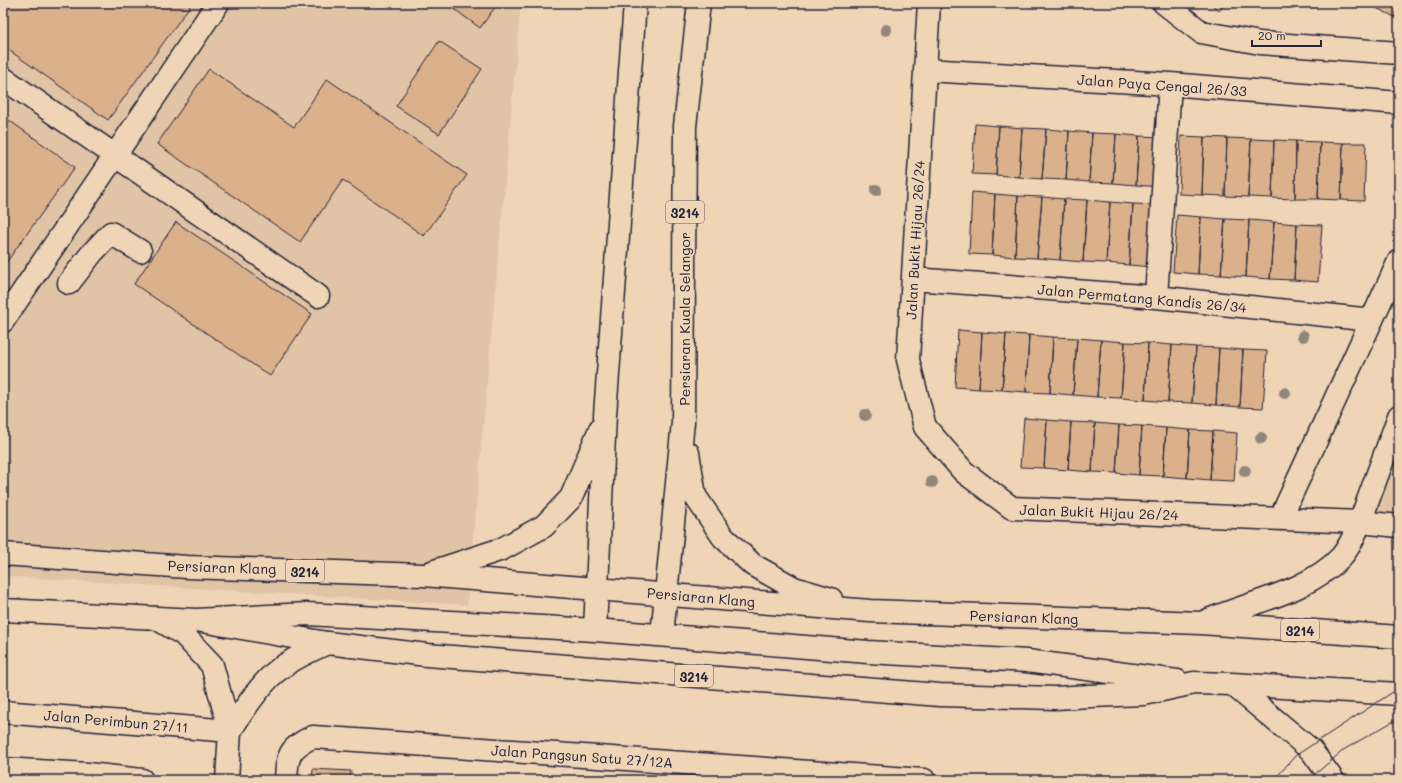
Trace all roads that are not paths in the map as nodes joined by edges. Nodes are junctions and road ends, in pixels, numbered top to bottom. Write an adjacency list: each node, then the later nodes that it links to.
1 (218, 3): 11 (main road)
2 (635, 3): 22 (main road)
3 (699, 3): 24 (main road, Persiaran Kuala Selangor / 3214)
4 (929, 3): 7 (main road, Jalan Bukit Hijau 26/24)
5 (1164, 3): 6 (main road)
6 (1399, 53)
7 (925, 70): 9 (main road, Jalan Paya Cengal 26/33); 16 (main road, Jalan Bukit Hijau 26/24)
8 (3, 78): 11 (main road)
9 (1170, 84): 10 (main road, Jalan Paya Cengal 26/33); 19 (main road)
10 (1399, 103)
11 (115, 155): 12 (main road); 18 (main road)
12 (62, 234): 14 (main road); 20 (main road)
13 (140, 251): 14 (main road)
14 (92, 253): 17 (main road)
15 (1399, 261): 21 (main road)
16 (912, 279): 19 (main road, Jalan Permatang Kandis 26/34); 25 (main road, Jalan Bukit Hijau 26/24)
17 (69, 283)
18 (318, 296)
19 (1156, 297): 21 (main road, Jalan Permatang Kandis 26/34)
20 (3, 320)
21 (1372, 320): 25 (main road)
22 (605, 415): 29 (main road); 30 (main road)
23 (1399, 416): 26 (main road)
24 (683, 422): 31 (main road, Persiaran Kuala Selangor / 3214); 33 (main road)
25 (1280, 519): 26 (main road, Jalan Bukit Hijau 26/24)
26 (1360, 522): 27 (main road, Jalan Bukit Hijau 26/24); 36 (main road)
27 (1399, 526)
28 (3, 554): 29 (main road, Persiaran Klang / 3214)
29 (423, 575): 30 (main road, Persiaran Klang / 3214)
30 (597, 589): 31 (main road, Persiaran Klang / 3214); 37 (main road)
31 (666, 594): 33 (main road, Persiaran Klang / 3214); 38 (main road, Persiaran Kuala Selangor / 3214)
32 (3, 610): 34 (main road, 3214)
33 (870, 611): 36 (main road, Persiaran Klang / 3214)
34 (156, 618): 35 (main road, 3214); 45 (main road)
35 (196, 620): 37 (main road); 40 (main road, 3214)
36 (1201, 623): 39 (main road, Persiaran Klang / 3214)
37 (595, 630): 38 (main road)
38 (662, 635): 41 (main road)
39 (1399, 637)
40 (327, 643): 41 (main road, 3214); 45 (main road)
41 (1194, 683): 42 (main road, 3214)
42 (1232, 684): 43 (main road, 3214); 53 (main road)
43 (1399, 694)
44 (3, 712): 45 (main road, Jalan Perimbun 27/11)
45 (230, 731): 50 (main road)
46 (3, 769): 49 (main road)
47 (694, 772): 48 (main road, Jalan Pangsun Satu 27/12A); 51 (main road, Jalan Pangsun Satu 27/12A)
48 (861, 778): 52 (main road, Jalan Pangsun Satu 27/12A)
49 (142, 780)
50 (227, 780)
51 (286, 780)
52 (924, 780)
53 (1333, 780)

